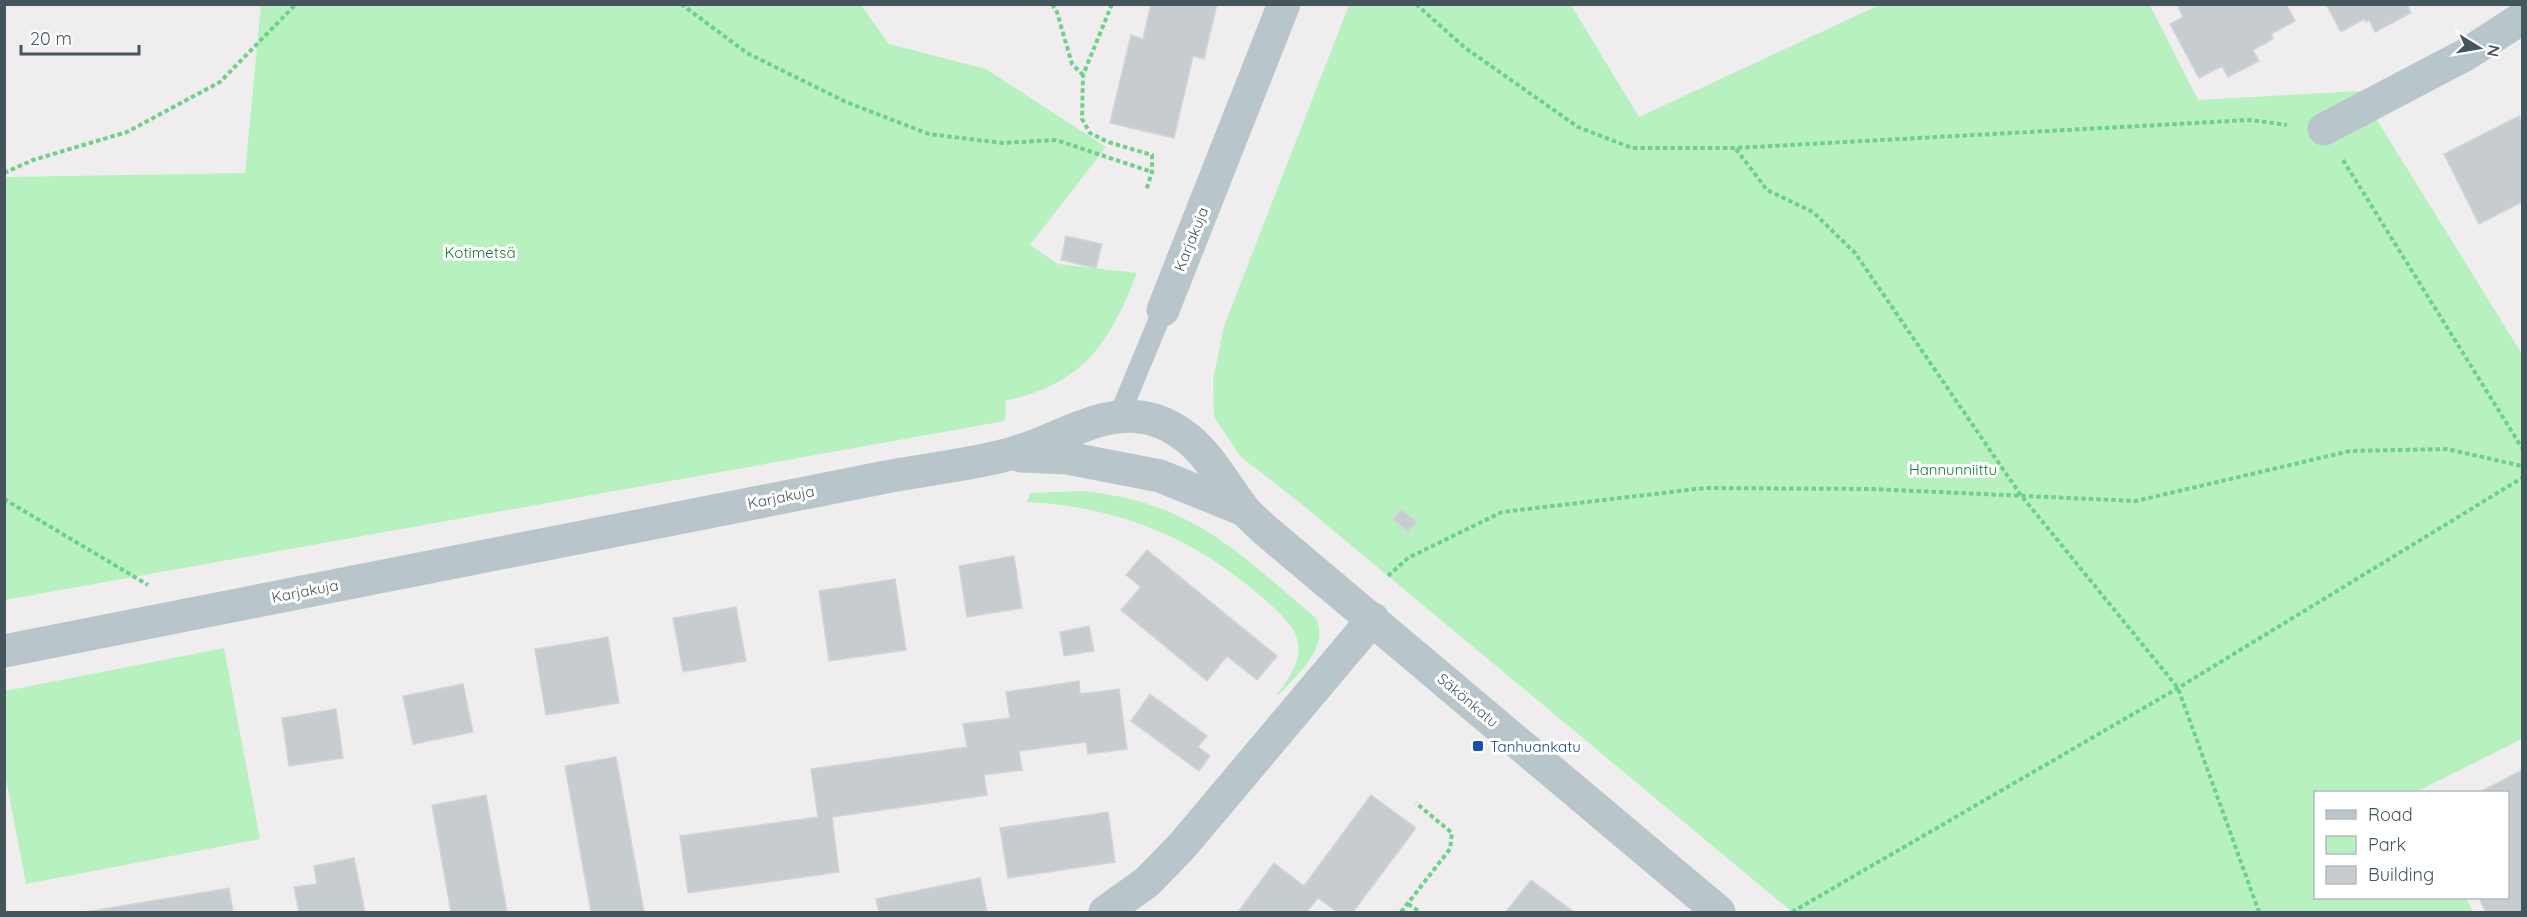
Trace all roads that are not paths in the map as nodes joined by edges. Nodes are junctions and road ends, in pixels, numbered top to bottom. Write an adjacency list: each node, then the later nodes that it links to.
1 (1284, 4): 4 (street, Karjakuja)
2 (2513, 15): 3 (street)
3 (2324, 129)
4 (1163, 310): 5 (lane, Karjakuja)
5 (1119, 416): 6 (street, Karjakuja); 7 (street, Säkönkatu)
6 (1008, 455): 7 (street, Säkönkatu); 9 (street, Karjakuja)
7 (1244, 510): 8 (street, Säkönkatu)
8 (1373, 619): 10 (street); 11 (street, Säkönkatu)
9 (4, 651)
10 (1105, 912)
11 (1719, 912)

